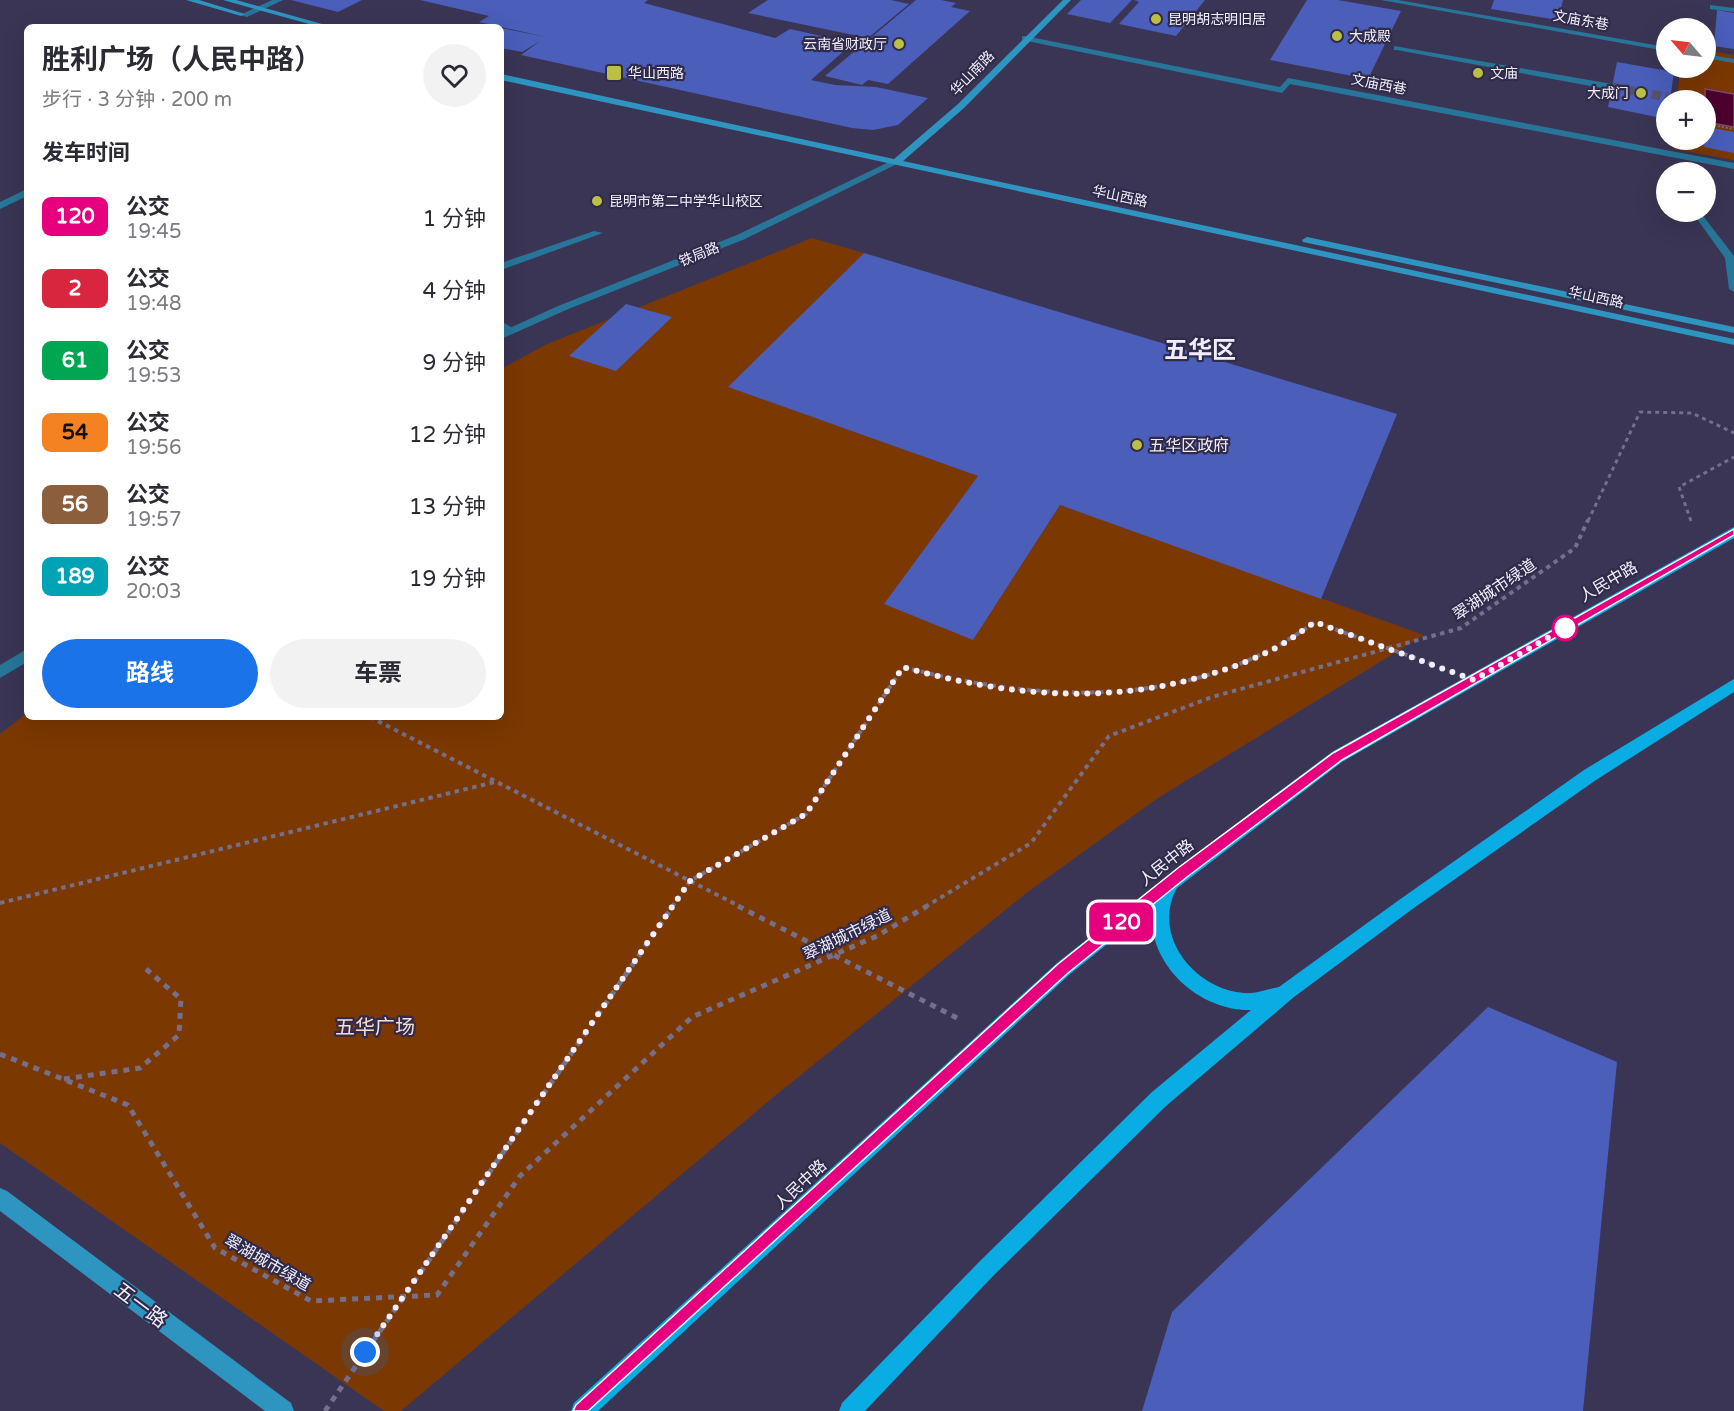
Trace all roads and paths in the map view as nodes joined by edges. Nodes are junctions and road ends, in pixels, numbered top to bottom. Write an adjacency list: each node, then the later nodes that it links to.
1 (190, 0): 9 (main road)
2 (227, 0): 7 (main road)
3 (279, 0): 7 (street)
4 (1067, 0): 12 (main road, 华山南路)
5 (1385, 0): 13 (street, 文庙东巷)
6 (1713, 7): 8 (street)
7 (258, 9): 9 (street); 11 (main road)
8 (1734, 10)
9 (244, 15): 10 (main road)
10 (255, 18)
11 (317, 24)
12 (1025, 38): 22 (main road, 华山南路); 24 (street, 文庙西巷)
13 (1656, 47)
14 (1397, 48): 19 (street)
15 (1716, 58): 16 (street)
16 (1734, 61)
17 (534, 74): 22 (main road, 华山西路)
18 (504, 77): 23 (main road, 华山西路)
19 (1612, 87)
20 (1716, 126): 21 (path)
21 (1734, 129)
22 (904, 155): 23 (main road, 华山南路); 32 (main road, 华山西路)
23 (894, 163): 31 (street, 铁局路); 33 (main road, 华山西路)
24 (1734, 166)
25 (24, 194): 26 (street)
26 (0, 206)
27 (1703, 222): 30 (street)
28 (598, 233): 29 (street)
29 (504, 266)
30 (1734, 289)
31 (504, 330)
32 (1734, 330)
33 (1734, 342)
34 (1734, 433): 51 (path, 翠湖城市绿道, bridge)
35 (1734, 457): 36 (path)
36 (1679, 487)
37 (1734, 532): 40 (main road, 人民中路)
38 (24, 657): 39 (street)
39 (0, 672)
40 (1474, 680): 44 (main road, 人民中路); 45 (path)
41 (1734, 685): 48 (main road)
42 (376, 720): 43 (path)
43 (496, 782): 45 (path); 46 (path)
44 (1183, 873): 48 (main road); 49 (main road, 人民中路)
45 (690, 881): 49 (path); 54 (path)
46 (0, 903)
47 (146, 969): 51 (path)
48 (1288, 991): 56 (main road)
49 (990, 1035): 55 (main road, 人民中路)
50 (0, 1054): 51 (path, 翠湖城市绿道, bridge)
51 (64, 1080)
52 (0, 1198): 53 (main road, 五一路)
53 (283, 1411)
54 (325, 1411)
55 (582, 1411)
56 (850, 1411)

